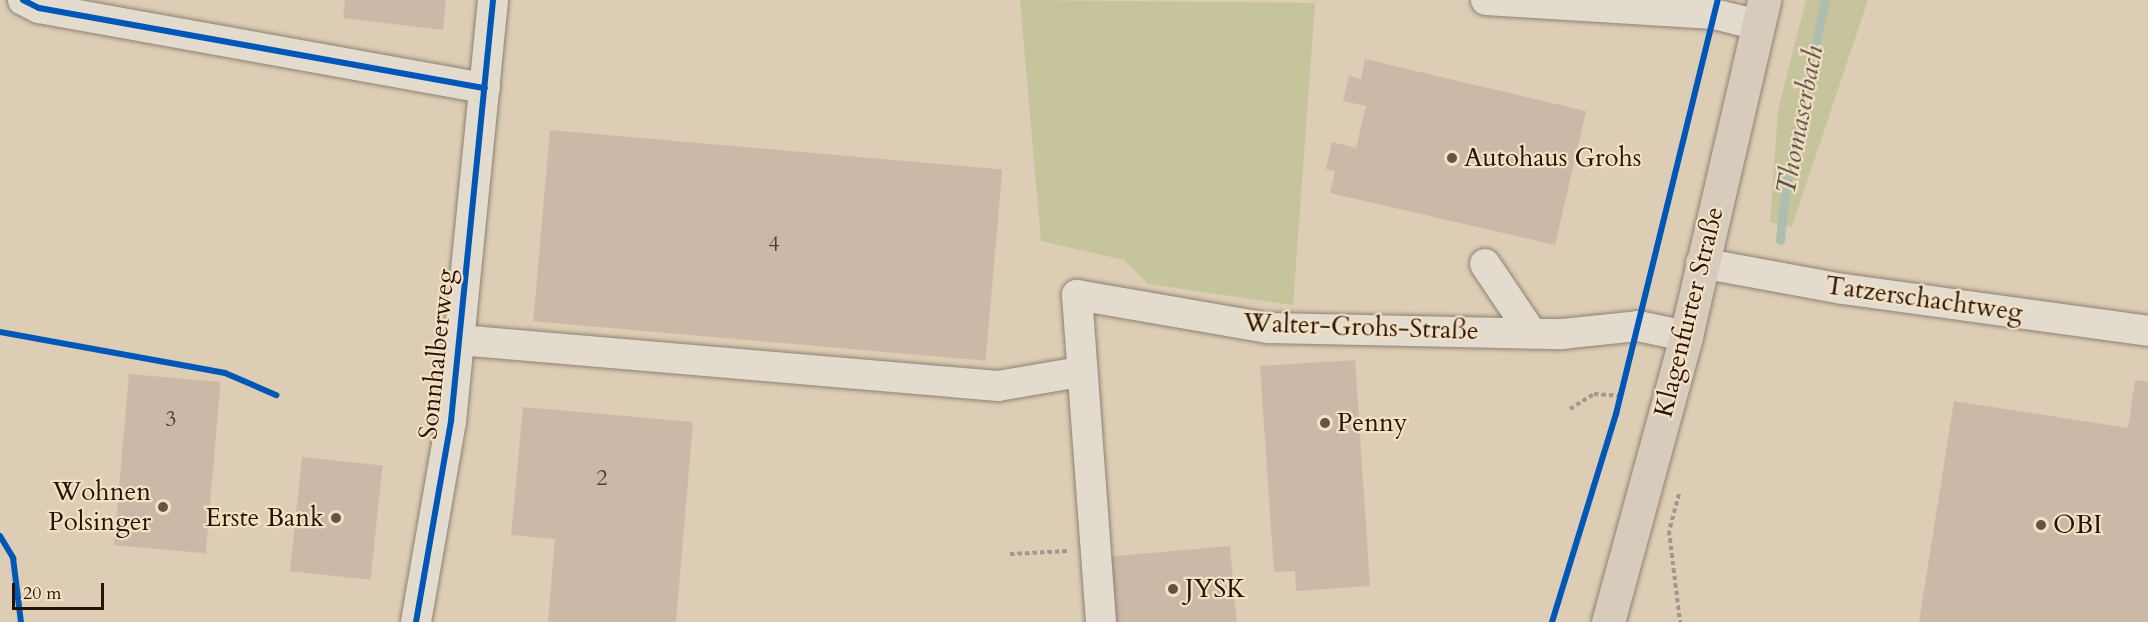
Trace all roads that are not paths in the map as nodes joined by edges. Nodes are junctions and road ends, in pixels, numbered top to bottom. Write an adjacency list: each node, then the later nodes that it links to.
1 (23, 0): 5 (street)
2 (494, 0): 5 (street, Sonnhalberweg)
3 (1486, 0): 4 (street)
4 (1761, 13): 6 (main road, Klagenfurter Straße)
5 (484, 88): 11 (street, Sonnhalberweg)
6 (1701, 263): 8 (street, Tatzerschachtweg); 10 (main road, Klagenfurter Straße)
7 (1485, 264): 9 (street)
8 (2148, 331)
9 (1532, 334): 10 (street, Walter-Grohs-Straße); 12 (street, Walter-Grohs-Straße)
10 (1686, 336): 15 (main road, Klagenfurter Straße)
11 (459, 340): 12 (street); 13 (street, Sonnhalberweg)
12 (1080, 372): 14 (street, Walter-Grohs-Straße)
13 (416, 622)
14 (1101, 622)
15 (1608, 622)

